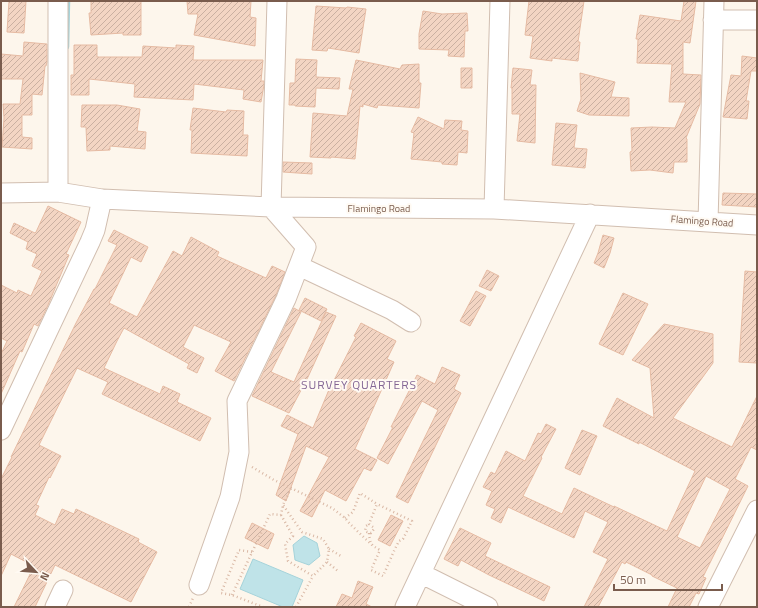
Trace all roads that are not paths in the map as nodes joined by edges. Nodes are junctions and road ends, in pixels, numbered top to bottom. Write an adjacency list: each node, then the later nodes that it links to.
1 (58, 1): 7 (street)
2 (277, 1): 10 (street)
3 (500, 1): 11 (street)
4 (714, 1): 5 (street)
5 (713, 20): 6 (street); 13 (street)
6 (757, 20)
7 (58, 192): 8 (street, Flamingo Road); 9 (street, Flamingo Road)
8 (1, 193)
9 (102, 199): 10 (street, Flamingo Road); 17 (street)
10 (271, 208): 11 (street, Flamingo Road); 15 (street)
11 (494, 208): 12 (street, Flamingo Road)
12 (590, 214): 13 (street, Flamingo Road); 19 (street)
13 (708, 222): 14 (street, Flamingo Road)
14 (757, 225)
15 (299, 266): 16 (street); 20 (street)
16 (411, 322)
17 (1, 430)
18 (757, 510): 25 (street)
19 (422, 574): 23 (street); 24 (street)
20 (199, 585)
21 (63, 590): 22 (street)
22 (55, 607)
23 (405, 607)
24 (488, 607)
25 (708, 607)

